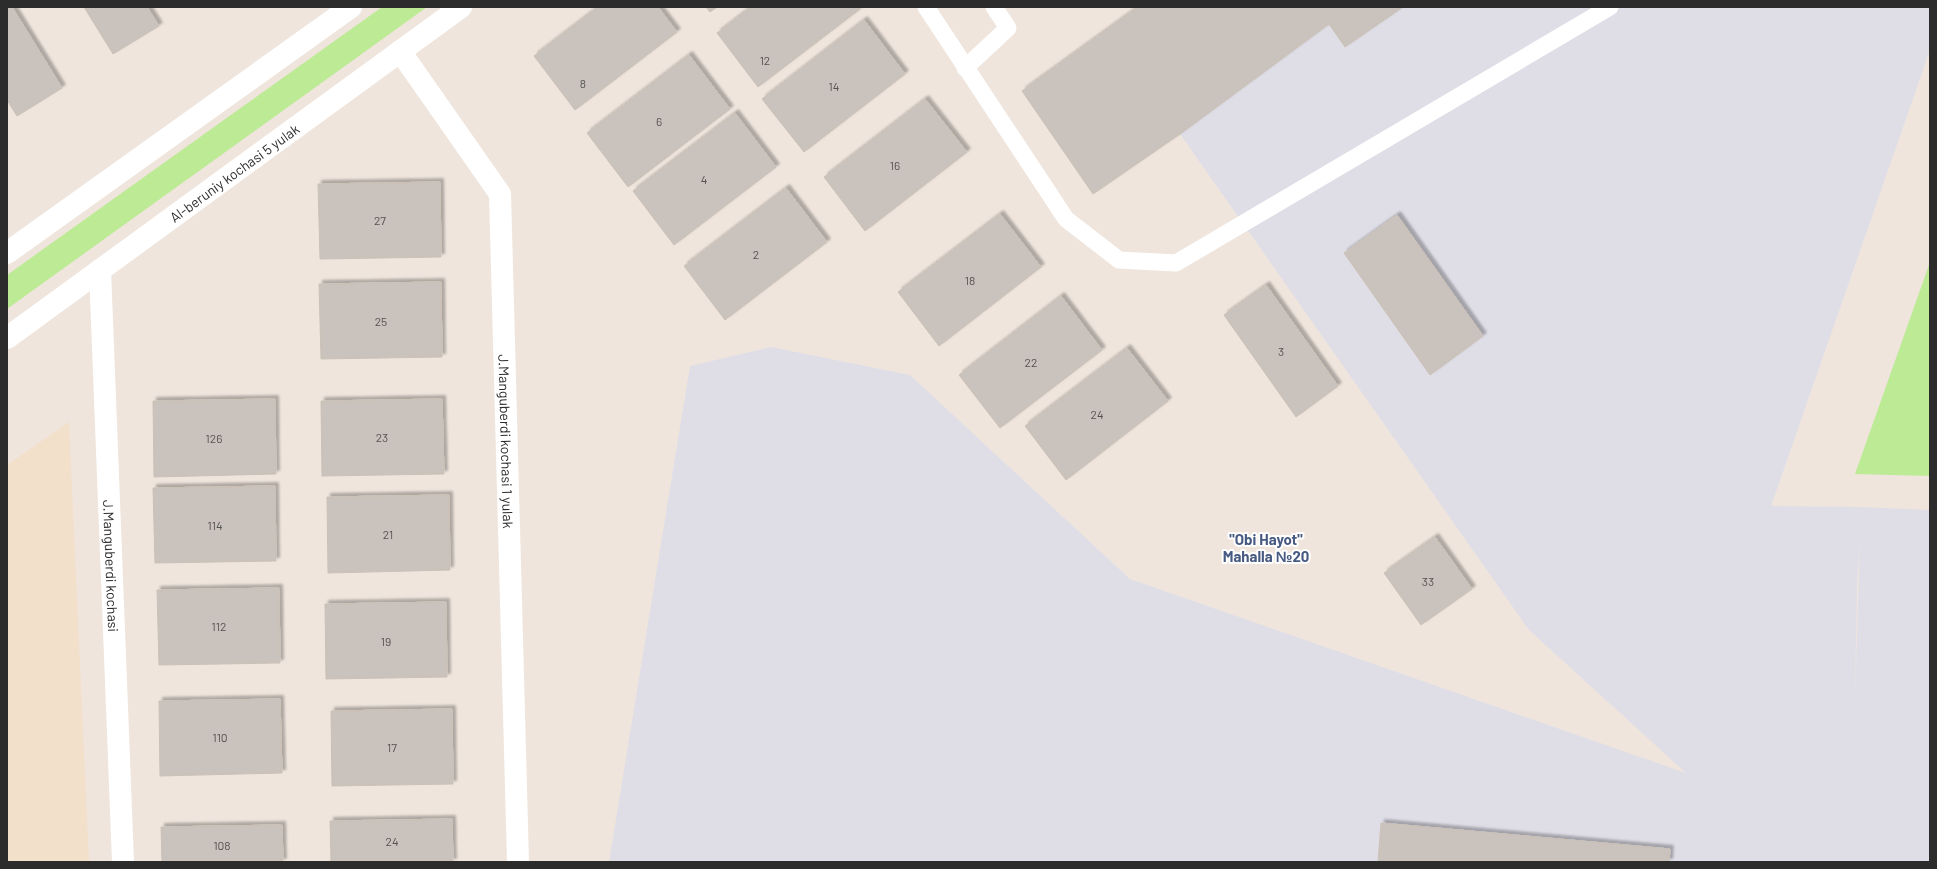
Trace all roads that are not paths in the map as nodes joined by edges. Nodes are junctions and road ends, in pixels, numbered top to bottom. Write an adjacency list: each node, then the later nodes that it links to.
1 (351, 7): 8 (street)
2 (461, 7): 6 (street, Al-beruniy kochasi 5 yulak)
3 (926, 7): 7 (lane)
4 (994, 7): 7 (lane)
5 (1610, 7): 7 (lane)
6 (400, 51): 9 (street, Al-beruniy kochasi 5 yulak); 12 (street, J.Manguberdi kochasi 1 yulak)
7 (965, 68)
8 (7, 253)
9 (100, 270): 10 (street, Al-beruniy kochasi 5 yulak); 11 (street, J.Manguberdi kochasi)
10 (7, 338)
11 (123, 862)
12 (518, 862)

